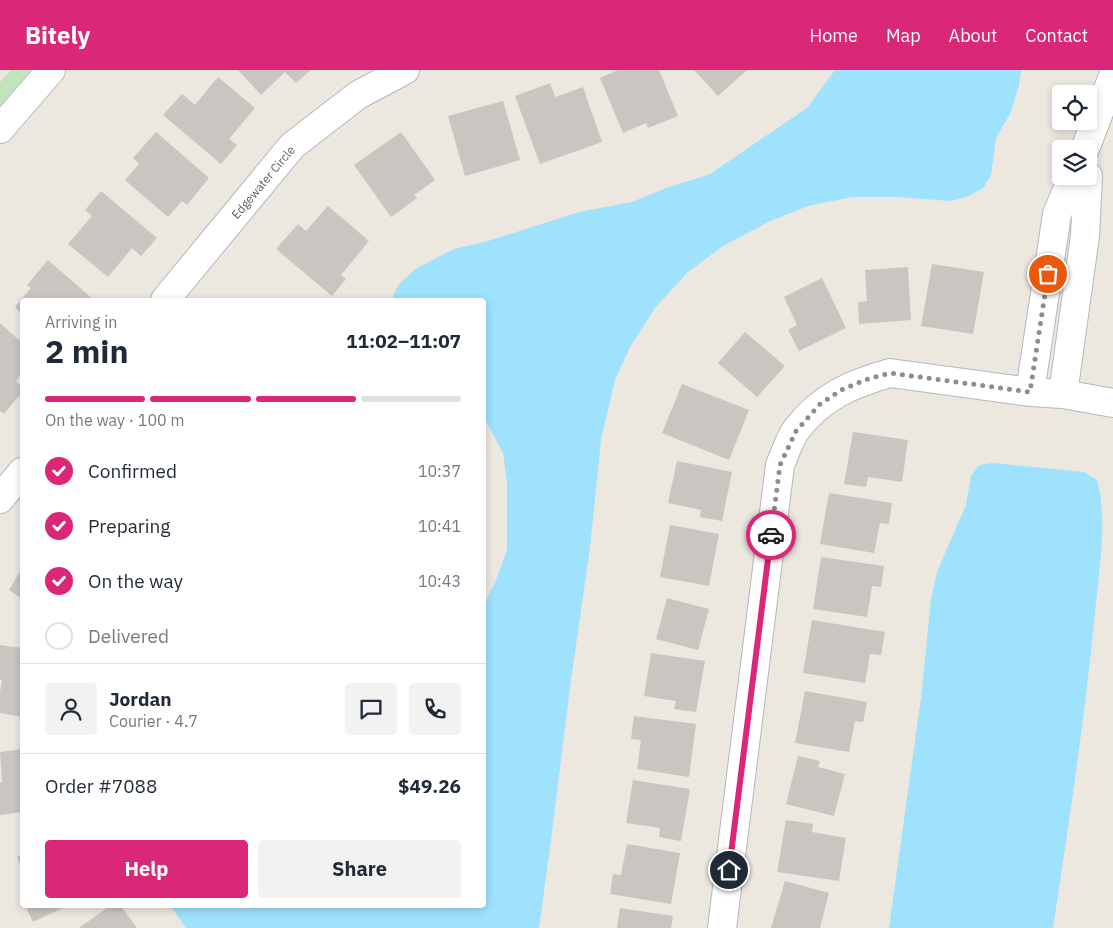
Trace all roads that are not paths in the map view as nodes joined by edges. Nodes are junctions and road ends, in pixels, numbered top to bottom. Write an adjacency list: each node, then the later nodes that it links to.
1 (51, 70): 4 (street)
2 (405, 70): 8 (street, Edgewater Circle)
3 (1113, 76): 5 (street)
4 (0, 129)
5 (1088, 140)
6 (1069, 185): 9 (street)
7 (1088, 185): 10 (street)
8 (167, 298)
9 (1030, 392): 10 (street); 14 (street)
10 (1063, 394): 11 (street)
11 (1113, 403)
12 (20, 474): 13 (street)
13 (0, 499)
14 (722, 928)

